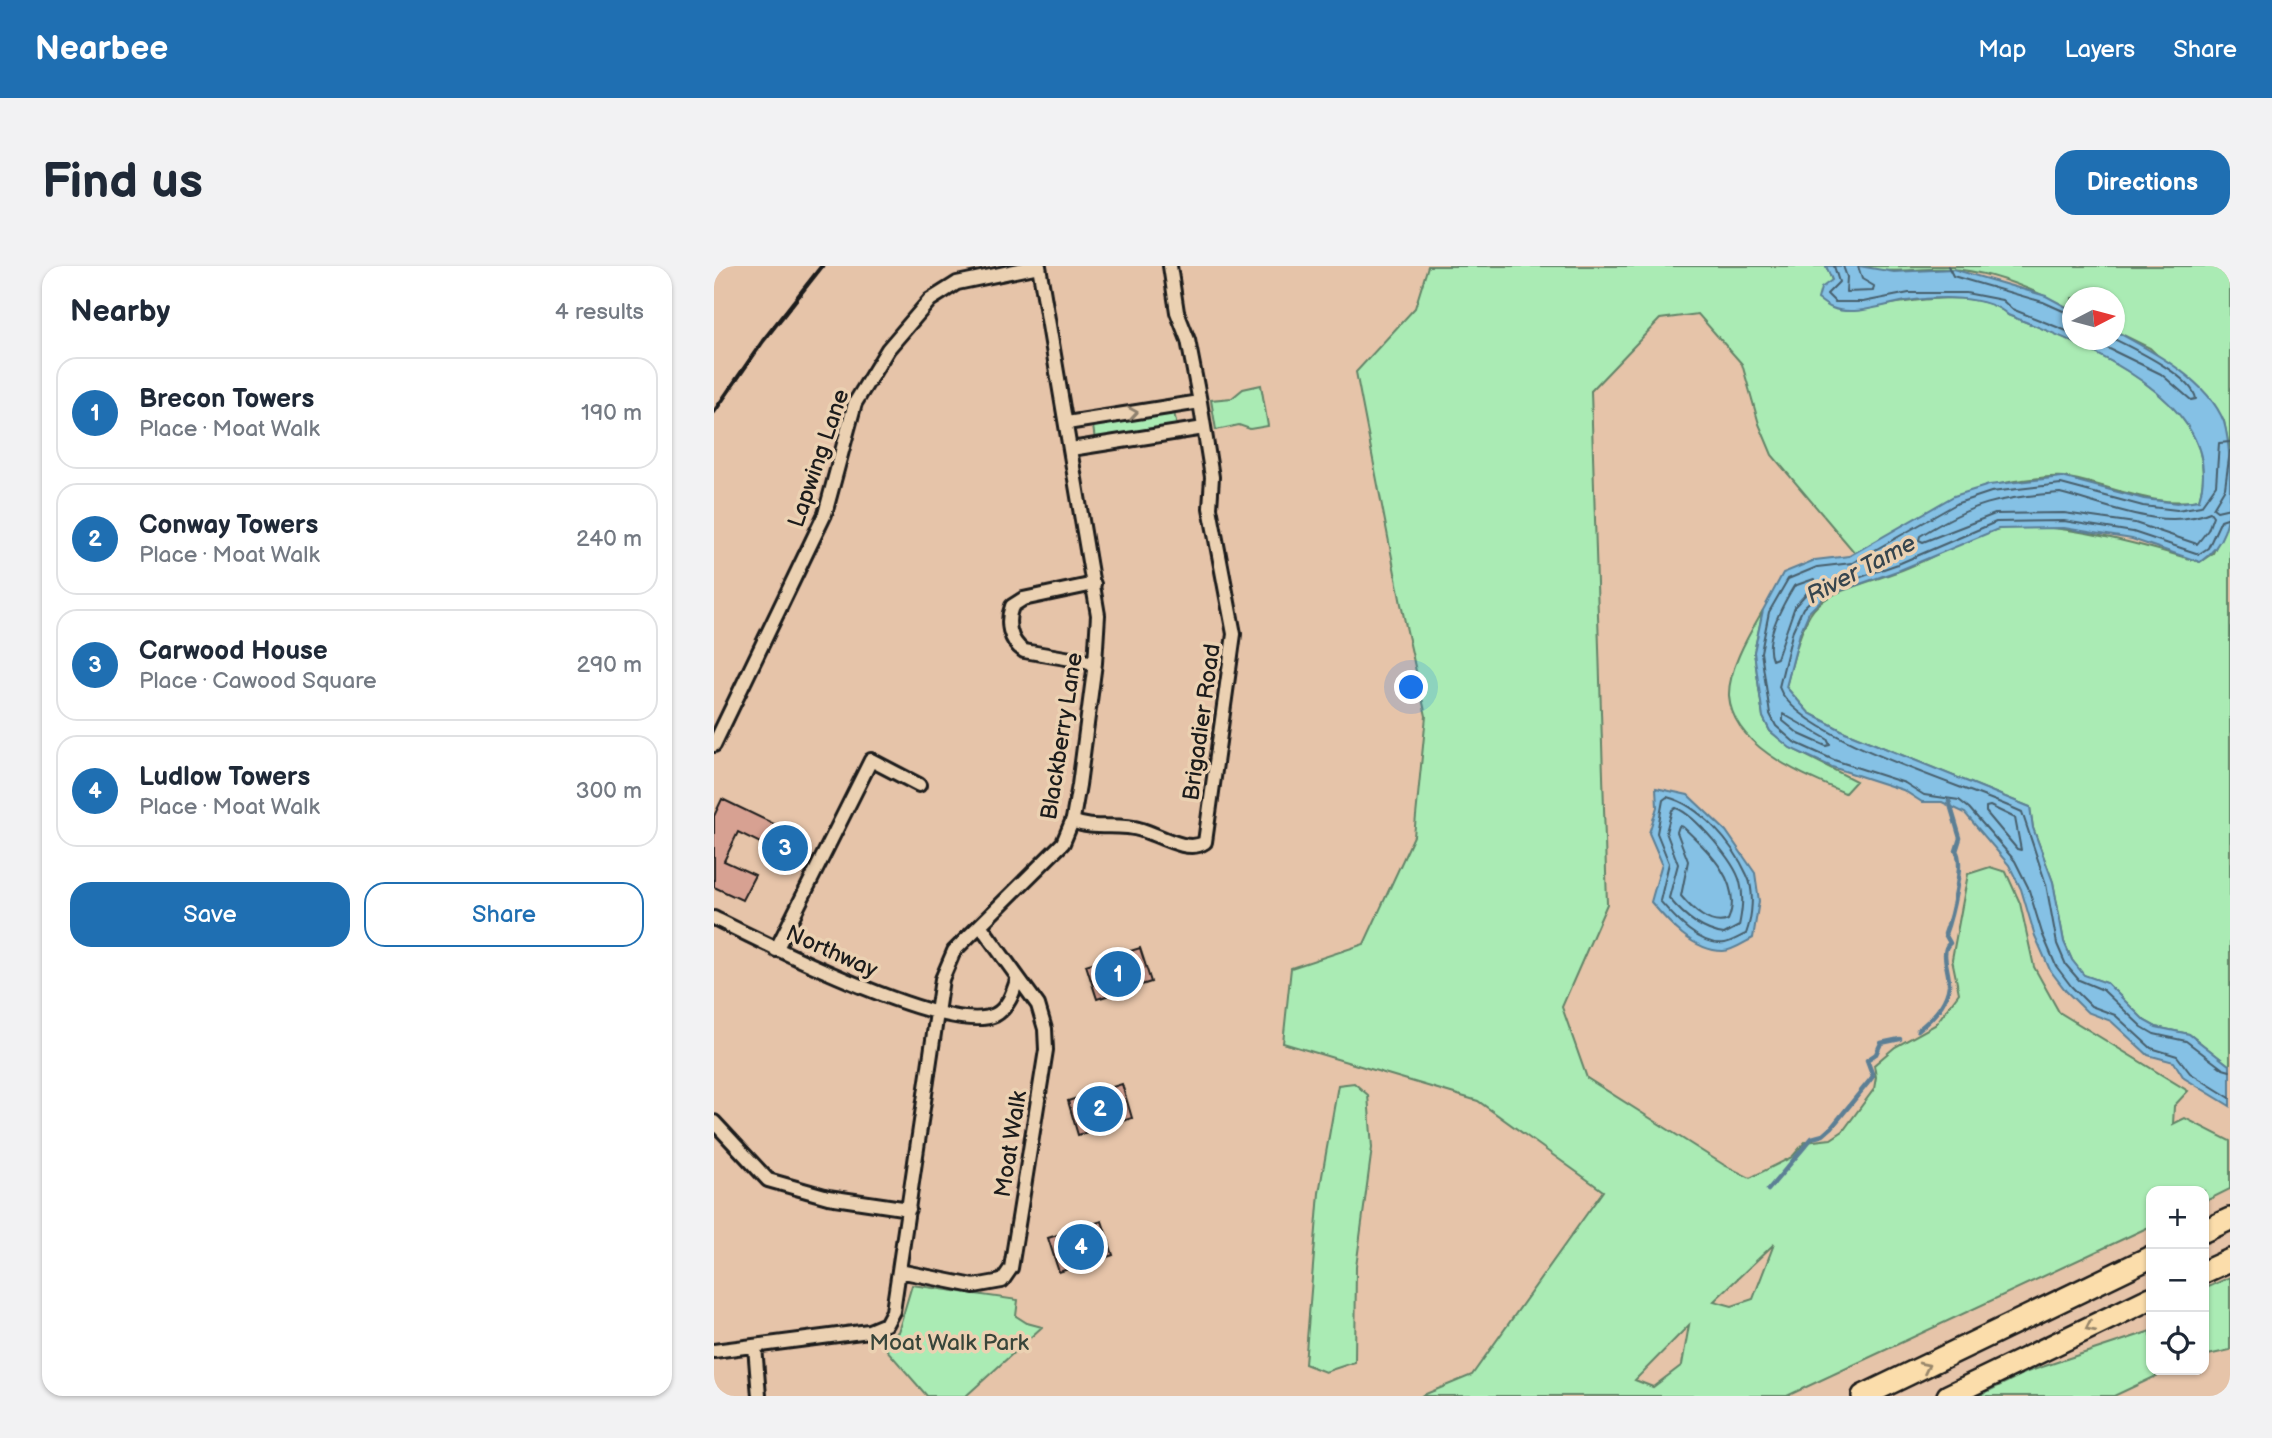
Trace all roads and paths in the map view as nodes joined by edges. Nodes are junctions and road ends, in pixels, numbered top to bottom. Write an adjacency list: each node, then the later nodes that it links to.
1 (1039, 266): 4 (street, Blackberry Lane); 9 (street, Lapwing Lane)
2 (1170, 266): 3 (street, Brigadier Road)
3 (1199, 402): 4 (street, one-way to 3); 5 (street, Brigadier Road)
4 (1067, 423): 6 (street, Blackberry Lane)
5 (1203, 428): 6 (street); 11 (street, Brigadier Road)
6 (1071, 449): 7 (street, Blackberry Lane)
7 (1094, 584): 8 (street, Blackberry Lane); 8 (street)
8 (1095, 663): 11 (street, Blackberry Lane)
9 (714, 745)
10 (919, 785): 14 (street)
11 (1072, 821): 13 (street, Blackberry Lane)
12 (714, 918): 14 (street, Northway)
13 (980, 925): 15 (street, Moat Walk); 16 (street, Blackberry Lane)
14 (776, 950): 16 (street, Northway)
15 (1017, 980): 16 (street, Northway); 22 (street, Moat Walk)
16 (937, 1011): 18 (street, Blackberry Lane)
17 (714, 1122): 18 (street)
18 (909, 1209): 22 (street, Blackberry Lane)
19 (2230, 1219): 20 (highway)
20 (2209, 1229)
21 (2146, 1259): 27 (highway, one-way to 21)
22 (899, 1271): 24 (street, Blackberry Lane)
23 (2146, 1300): 28 (highway, one-way to 28)
24 (755, 1346): 25 (street, Blackberry Lane); 26 (street)
25 (714, 1351)
26 (760, 1396)
27 (1863, 1396)
28 (1948, 1396)

